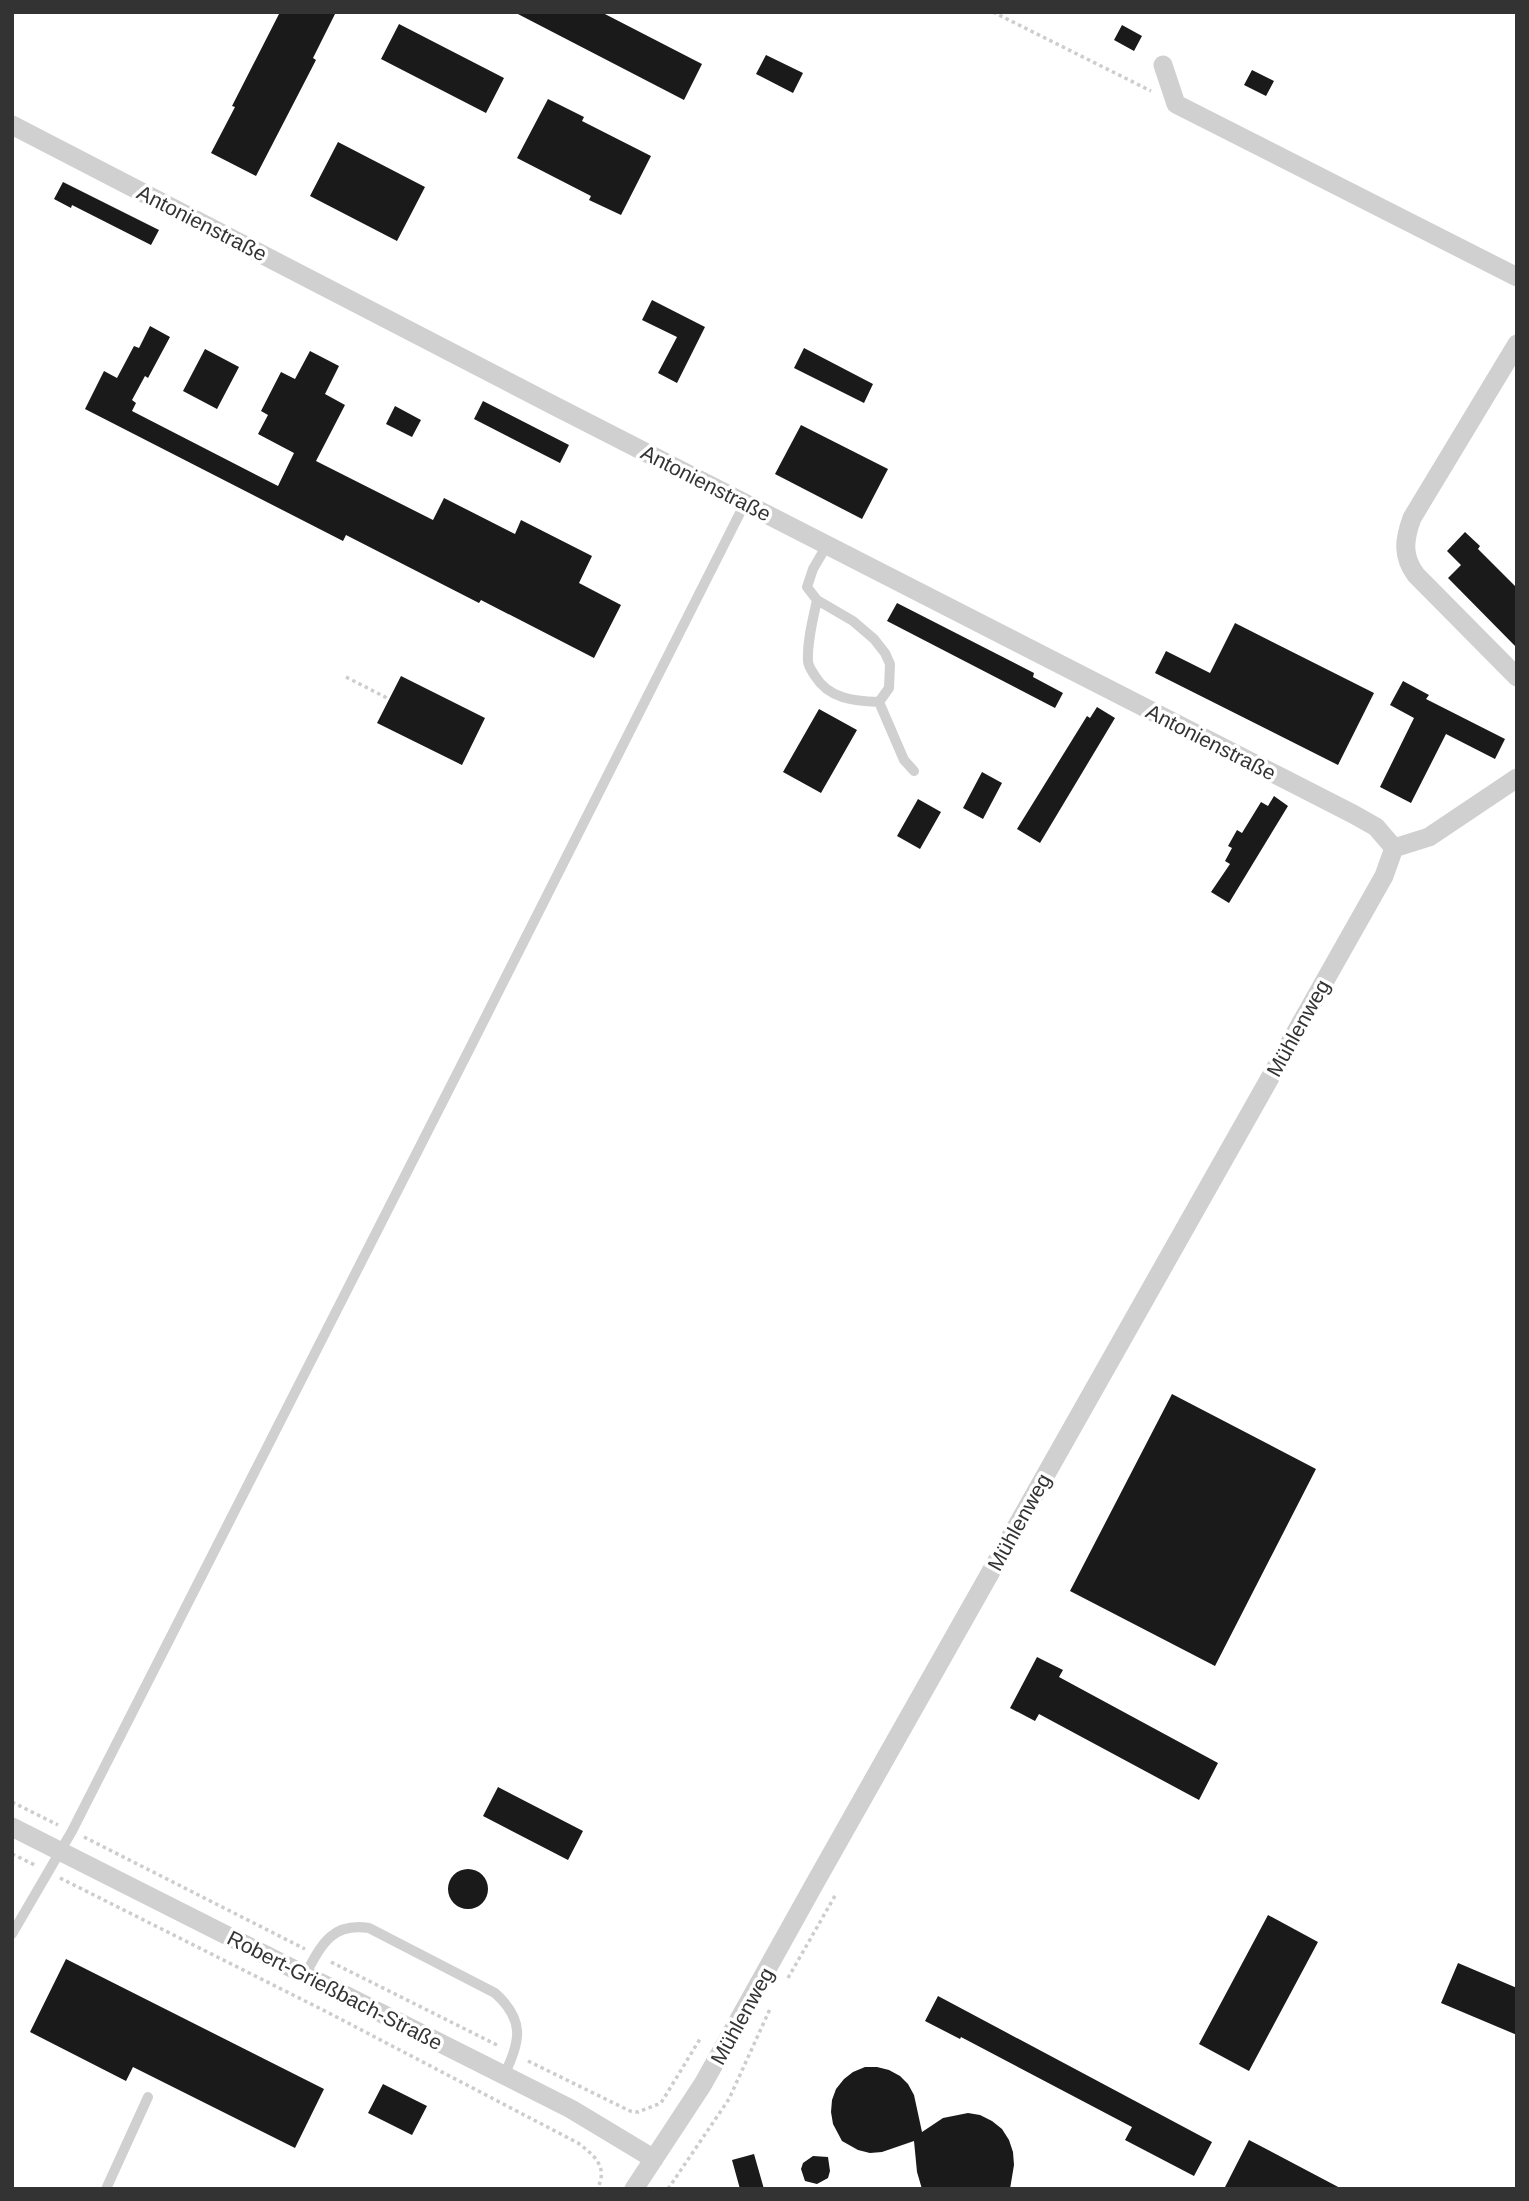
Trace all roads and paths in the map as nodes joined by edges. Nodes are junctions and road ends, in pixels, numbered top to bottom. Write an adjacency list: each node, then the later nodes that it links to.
1 (993, 12): 3 (path)
2 (1163, 65): 3 (street)
3 (1176, 104): 5 (street)
4 (12, 125): 7 (street, Antonienstraße)
5 (1517, 277)
6 (1517, 344): 11 (street)
7 (745, 503): 8 (street, Antonienstraße); 19 (lane)
8 (827, 545): 9 (lane); 16 (street, Antonienstraße)
9 (817, 600): 13 (lane); 13 (lane)
10 (346, 677): 12 (path)
11 (1517, 677)
12 (389, 699)
13 (878, 702): 14 (lane)
14 (914, 771)
15 (1517, 778): 16 (street)
16 (1394, 848): 33 (street, Mühlenweg)
17 (12, 1802): 19 (path)
18 (12, 1828): 20 (street, Robert-Grießbach-Straße)
19 (72, 1832): 20 (lane); 25 (path)
20 (61, 1852): 22 (lane); 26 (street, Robert-Grießbach-Straße)
21 (12, 1854): 22 (path)
22 (47, 1872): 24 (lane); 35 (path)
23 (836, 1894): 27 (path)
24 (12, 1934)
25 (316, 1954): 26 (lane); 30 (path); 30 (lane)
26 (305, 1975): 31 (street, Robert-Grießbach-Straße)
27 (784, 1984)
28 (771, 2007): 37 (path)
29 (700, 2039): 30 (path)
30 (514, 2054): 31 (lane)
31 (504, 2075): 33 (street, Robert-Grießbach-Straße)
32 (148, 2097): 34 (lane)
33 (654, 2160): 36 (street, Mühlenweg)
34 (106, 2189)
35 (597, 2189)
36 (634, 2189)
37 (668, 2189)

